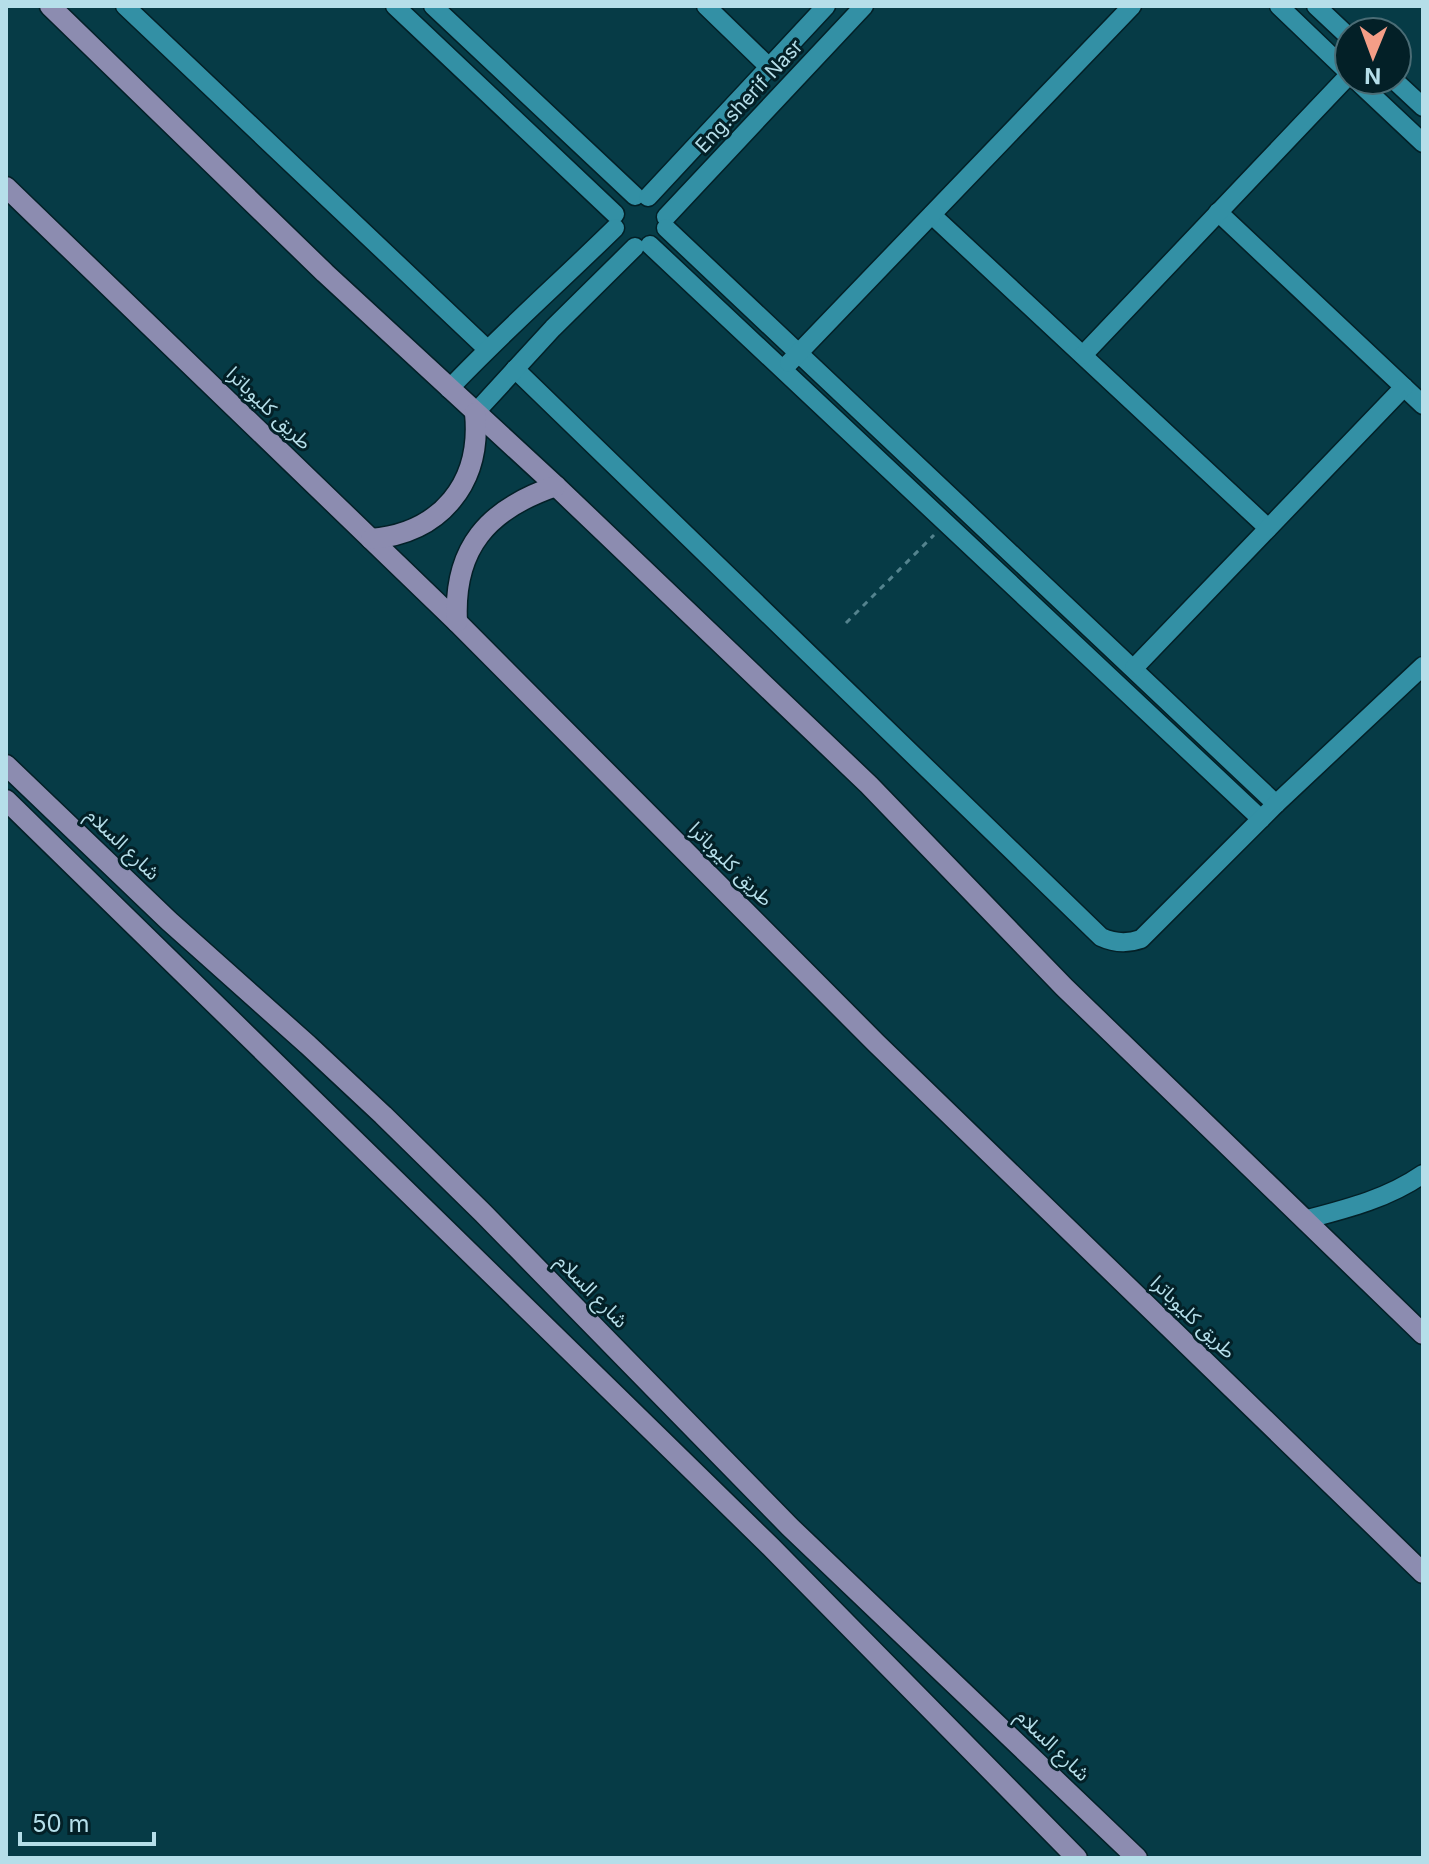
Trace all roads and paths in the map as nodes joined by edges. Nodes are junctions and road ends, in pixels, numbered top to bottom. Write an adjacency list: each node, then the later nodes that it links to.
1 (50, 6): 33 (main road)
2 (125, 6): 27 (street)
3 (395, 6): 12 (street)
4 (706, 6): 14 (street)
5 (826, 6): 14 (street)
6 (864, 6): 23 (street, Eng.sherif Nasr)
7 (1132, 6): 21 (street)
8 (1279, 6): 13 (street)
9 (1316, 6): 11 (street)
10 (436, 8): 12 (street); 19 (street)
11 (1333, 22)
12 (420, 29): 22 (street)
13 (1333, 58)
14 (769, 67): 19 (street)
15 (1333, 91): 20 (street)
16 (1373, 96): 17 (street)
17 (1423, 143)
18 (6, 187): 39 (main road, طريق كليوباترا)
19 (642, 196): 22 (street); 23 (street)
20 (1218, 212): 29 (street); 32 (street)
21 (932, 215): 28 (street); 29 (street)
22 (615, 221): 24 (street); 25 (street)
23 (666, 222): 24 (street); 28 (street)
24 (642, 246): 26 (street); 31 (street)
25 (533, 309): 26 (street); 27 (street)
26 (553, 328): 30 (street)
27 (487, 349): 33 (street)
28 (798, 354): 31 (street); 43 (street)
29 (1083, 355): 38 (street)
30 (515, 369): 35 (street); 49 (street)
31 (782, 371): 37 (street)
32 (1404, 387): 34 (street); 38 (street)
33 (449, 389): 35 (main road)
34 (1423, 405)
35 (475, 413): 36 (main road); 39 (main road)
36 (556, 486): 40 (main road); 51 (main road)
37 (945, 524): 41 (path); 45 (street)
38 (1268, 528): 43 (street)
39 (371, 539): 40 (main road, طريق كليوباترا)
40 (457, 622): 55 (main road, طريق كليوباترا)
41 (846, 623)
42 (1423, 666): 48 (street)
43 (1134, 668): 44 (street)
44 (1152, 685): 45 (street); 48 (street)
45 (1135, 701): 49 (street)
46 (6, 765): 53 (main road, شارع السلام)
47 (6, 800): 54 (main road)
48 (1276, 804): 49 (street)
49 (1261, 819)
50 (1423, 1174): 51 (street)
51 (1304, 1220): 52 (main road)
52 (1423, 1334)
53 (790, 1527): 54 (main road); 57 (main road, شارع السلام)
54 (771, 1547): 56 (main road)
55 (1423, 1573)
56 (1077, 1858)
57 (1137, 1858)

